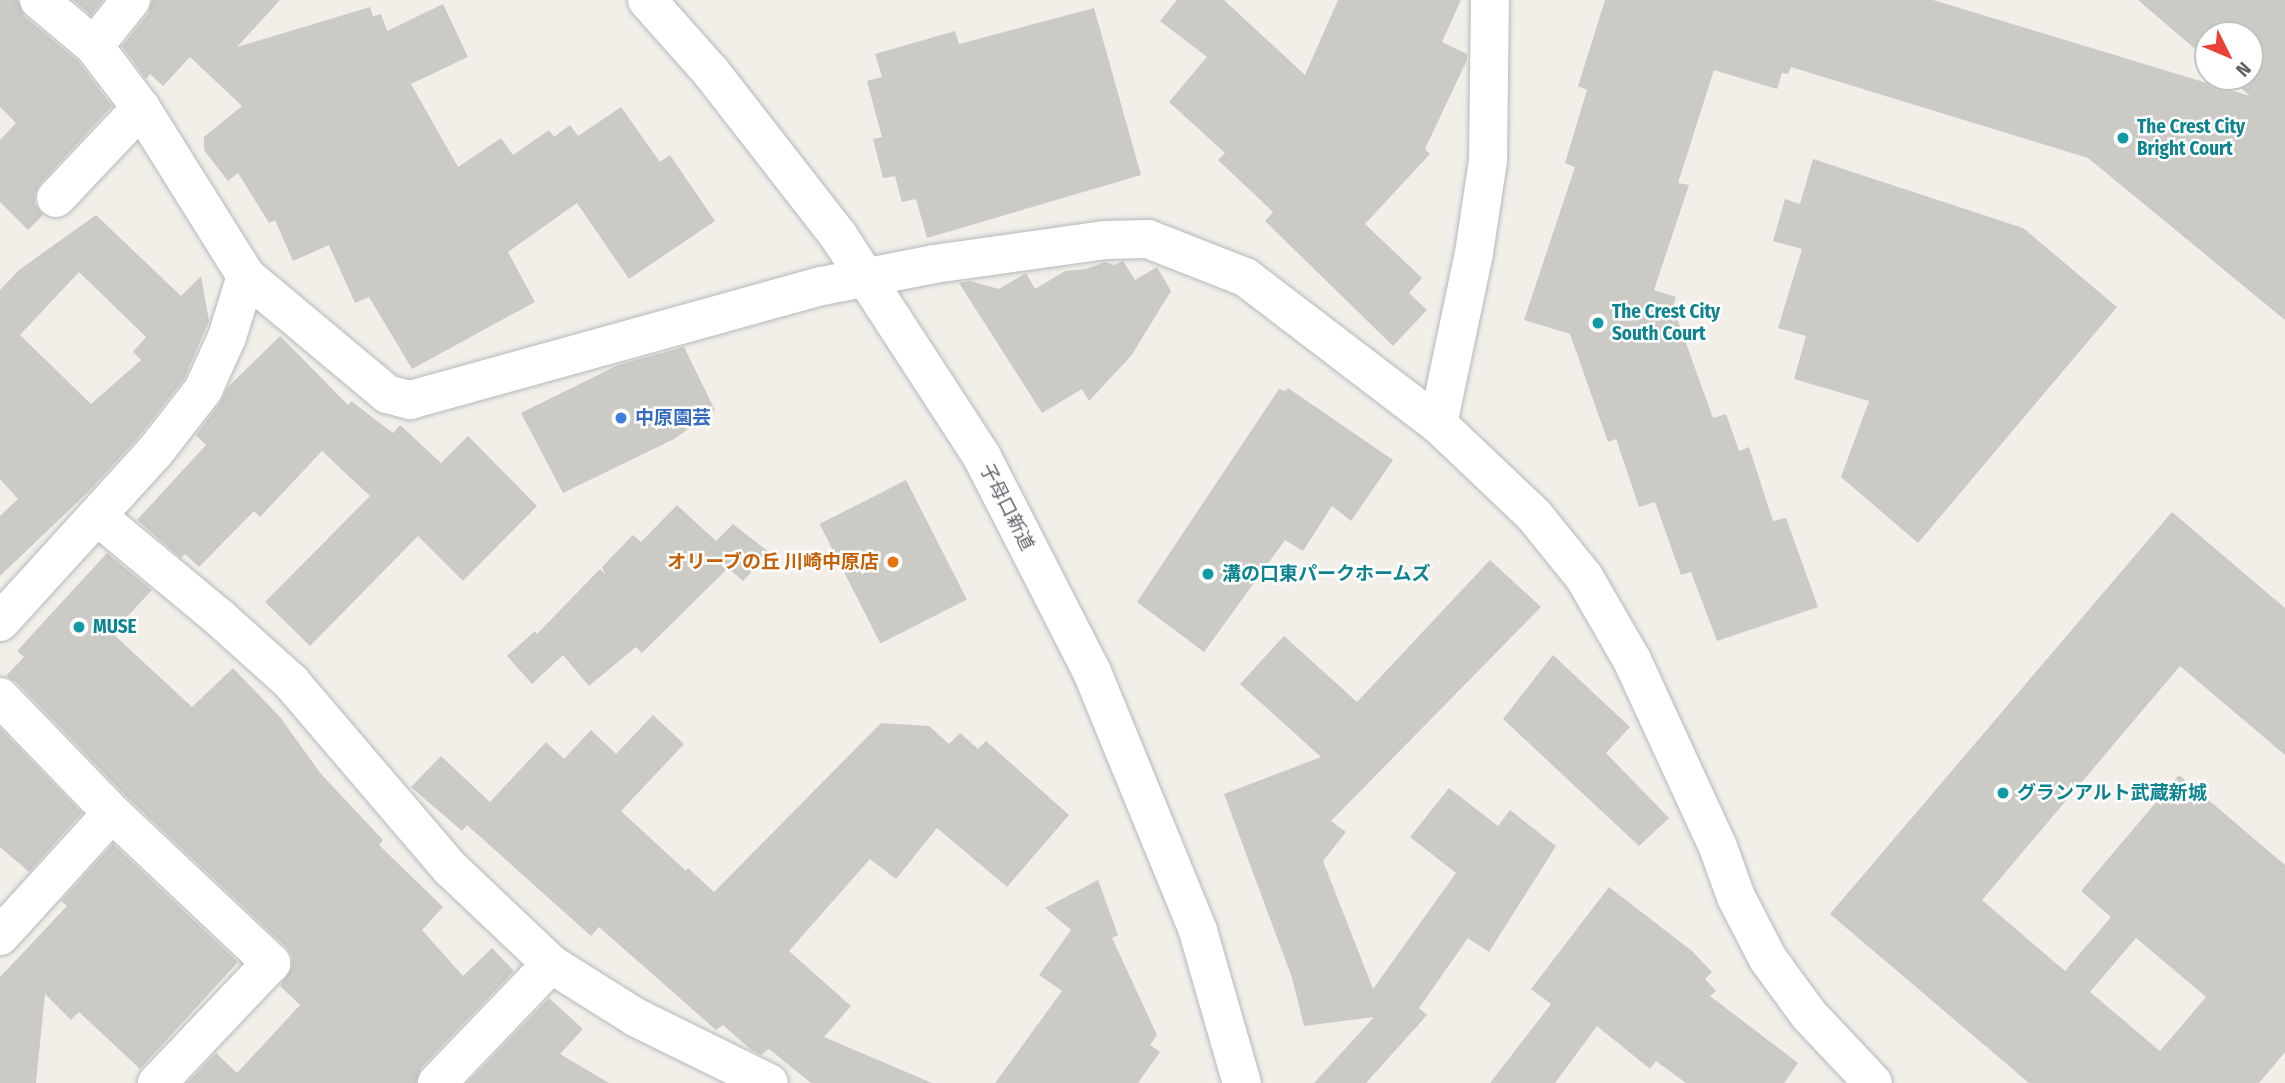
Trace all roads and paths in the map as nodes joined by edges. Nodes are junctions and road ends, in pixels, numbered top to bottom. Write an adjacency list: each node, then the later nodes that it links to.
1 (40, 0): 5 (street)
2 (131, 0): 5 (street)
3 (648, 0): 9 (street, 子母口新道)
4 (1490, 0): 10 (street)
5 (94, 46): 6 (street)
6 (141, 108): 7 (street); 8 (street)
7 (56, 198)
8 (246, 276): 9 (street); 11 (street)
9 (866, 276): 10 (street); 20 (street, 子母口新道)
10 (1438, 424): 21 (street)
11 (97, 516): 12 (street); 16 (street)
12 (0, 621)
13 (0, 697): 14 (street)
14 (112, 813): 15 (street); 17 (street)
15 (0, 936)
16 (551, 964): 18 (street); 19 (street)
17 (157, 1083)
18 (437, 1083)
19 (769, 1083)
20 (1242, 1083)
21 (1872, 1083)

